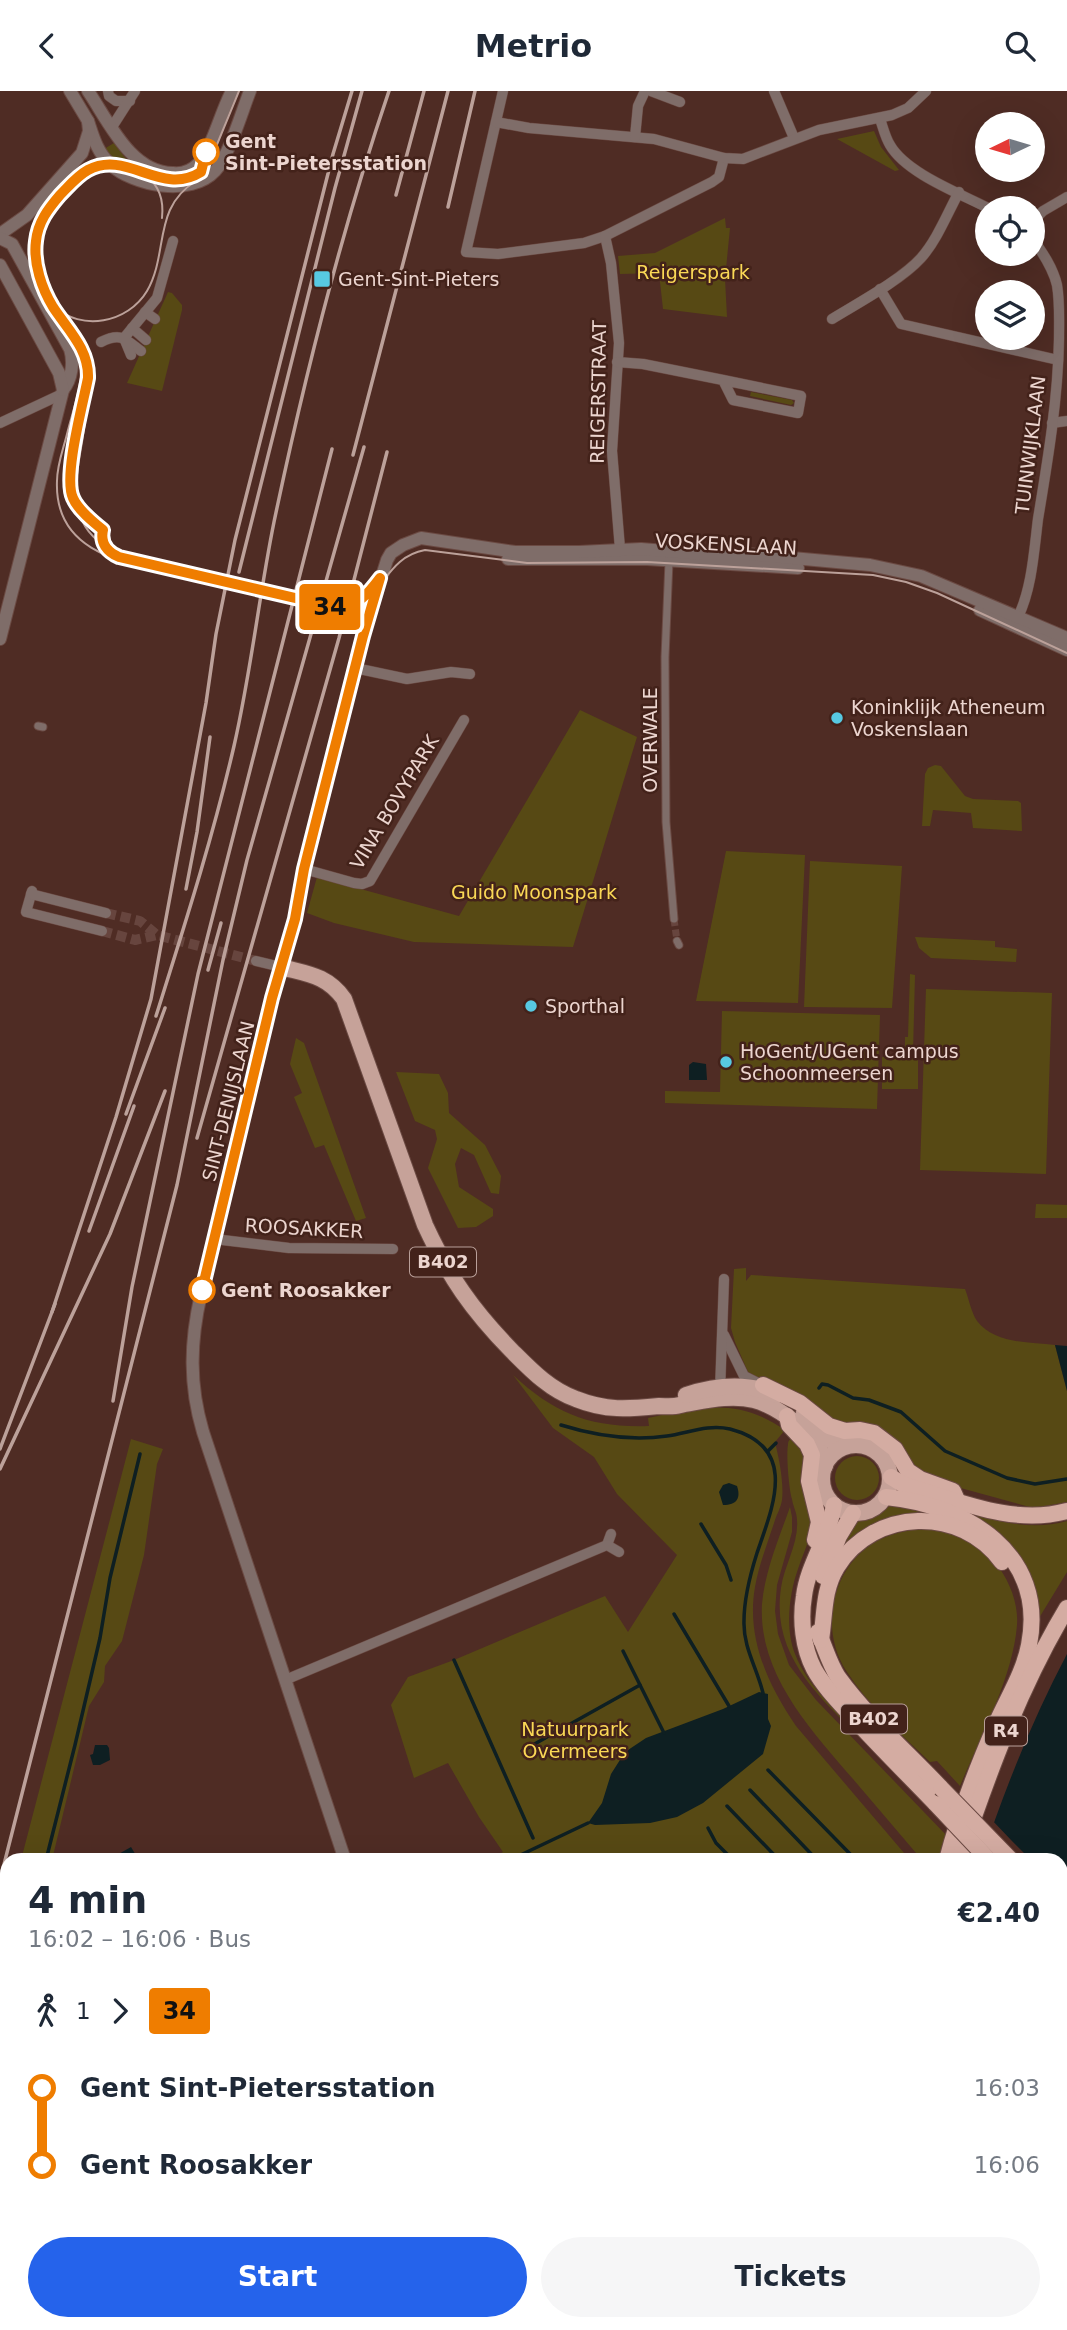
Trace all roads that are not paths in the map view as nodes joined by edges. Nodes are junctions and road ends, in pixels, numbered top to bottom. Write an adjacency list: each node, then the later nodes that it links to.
1 (70, 91): 12 (street)
2 (232, 91): 15 (street)
3 (250, 91): 12 (street)
4 (503, 91): 14 (street)
5 (645, 91): 16 (street)
6 (651, 91): 11 (street)
7 (774, 91): 17 (street)
8 (926, 91): 13 (street)
9 (98, 93): 10 (street); 15 (street)
10 (133, 96): 15 (street)
11 (680, 103)
12 (86, 117): 23 (street)
13 (880, 118): 17 (street); 19 (street)
14 (496, 122): 16 (street); 24 (street)
15 (112, 127)
16 (635, 137): 18 (street)
17 (794, 138): 18 (street)
18 (724, 158): 24 (street)
19 (959, 193): 21 (street); 28 (street)
20 (1067, 197): 22 (street)
21 (975, 201)
22 (1045, 209)
23 (0, 236): 40 (street)
24 (605, 236): 38 (street, REIGERSTRAAT)
25 (173, 241): 29 (street)
26 (1045, 258): 37 (street, TUINWIJKLAAN)
27 (0, 265): 40 (street)
28 (880, 289): 31 (street); 37 (street)
29 (145, 312): 30 (street); 32 (street)
30 (155, 319)
31 (832, 319)
32 (131, 328): 33 (street); 34 (street)
33 (124, 338): 35 (street); 36 (street)
34 (146, 339)
35 (101, 342)
36 (136, 353)
37 (1058, 360): 43 (street, TUINWIJKLAAN)
38 (618, 362): 39 (street); 45 (street, REIGERSTRAAT)
39 (723, 380): 39 (street)
40 (63, 392): 42 (street); 50 (street)
41 (1067, 421): 43 (street)
42 (0, 423)
43 (1052, 423): 48 (street, TUINWIJKLAAN)
44 (411, 541): 45 (street, VOSKENSLAAN); 47 (street, SINT-DENIJSLAAN)
45 (620, 549): 48 (street, VOSKENSLAAN)
46 (669, 561): 47 (street, VOSKENSLAAN); 51 (street, VOSKENSLAAN); 57 (street, OVERWALE)
47 (380, 578): 52 (street, SINT-DENIJSLAAN)
48 (1018, 617): 49 (street, VOSKENSLAAN)
49 (1067, 638)
50 (0, 639)
51 (1067, 650)
52 (355, 668): 53 (street); 55 (street, SINT-DENIJSLAAN)
53 (470, 674)
54 (464, 720): 55 (street, VINA BOVYPARK)
55 (304, 869): 60 (street, SINT-DENIJSLAAN)
56 (106, 912): 58 (street)
57 (674, 919)
58 (102, 931)
59 (256, 961): 60 (street)
60 (281, 968): 61 (street, SINT-DENIJSLAAN); 66 (main road, B402)
61 (214, 1239): 62 (street, ROOSAKKER); 82 (street, SINT-DENIJSLAAN)
62 (393, 1249)
63 (724, 1279): 64 (street)
64 (722, 1332): 65 (street); 66 (street)
65 (765, 1388): 66 (main road, B402); 68 (main road, B402); 72 (highway)
66 (720, 1392): 67 (main road, B402)
67 (787, 1416): 69 (main road, B402); 79 (highway)
68 (844, 1447): 69 (main road); 70 (main road, B402)
69 (825, 1466): 73 (main road, B402)
70 (891, 1477): 71 (main road); 72 (highway)
71 (886, 1497): 75 (main road); 83 (highway)
72 (957, 1500): 74 (highway)
73 (834, 1505): 75 (main road); 79 (highway, B402)
74 (1067, 1511)
75 (853, 1513): 81 (highway, B402)
76 (611, 1534): 77 (street)
77 (607, 1545): 78 (street); 82 (street)
78 (619, 1552)
79 (812, 1566): 87 (highway, B402, bridge)
80 (1067, 1608): 86 (highway, R4)
81 (821, 1640): 83 (highway); 88 (highway, B402, bridge)
82 (285, 1680): 84 (street, SINT-DENIJSLAAN)
83 (997, 1723): 85 (highway)
84 (343, 1853)
85 (949, 1853)
86 (961, 1853)
87 (982, 1853)
88 (1004, 1853)

